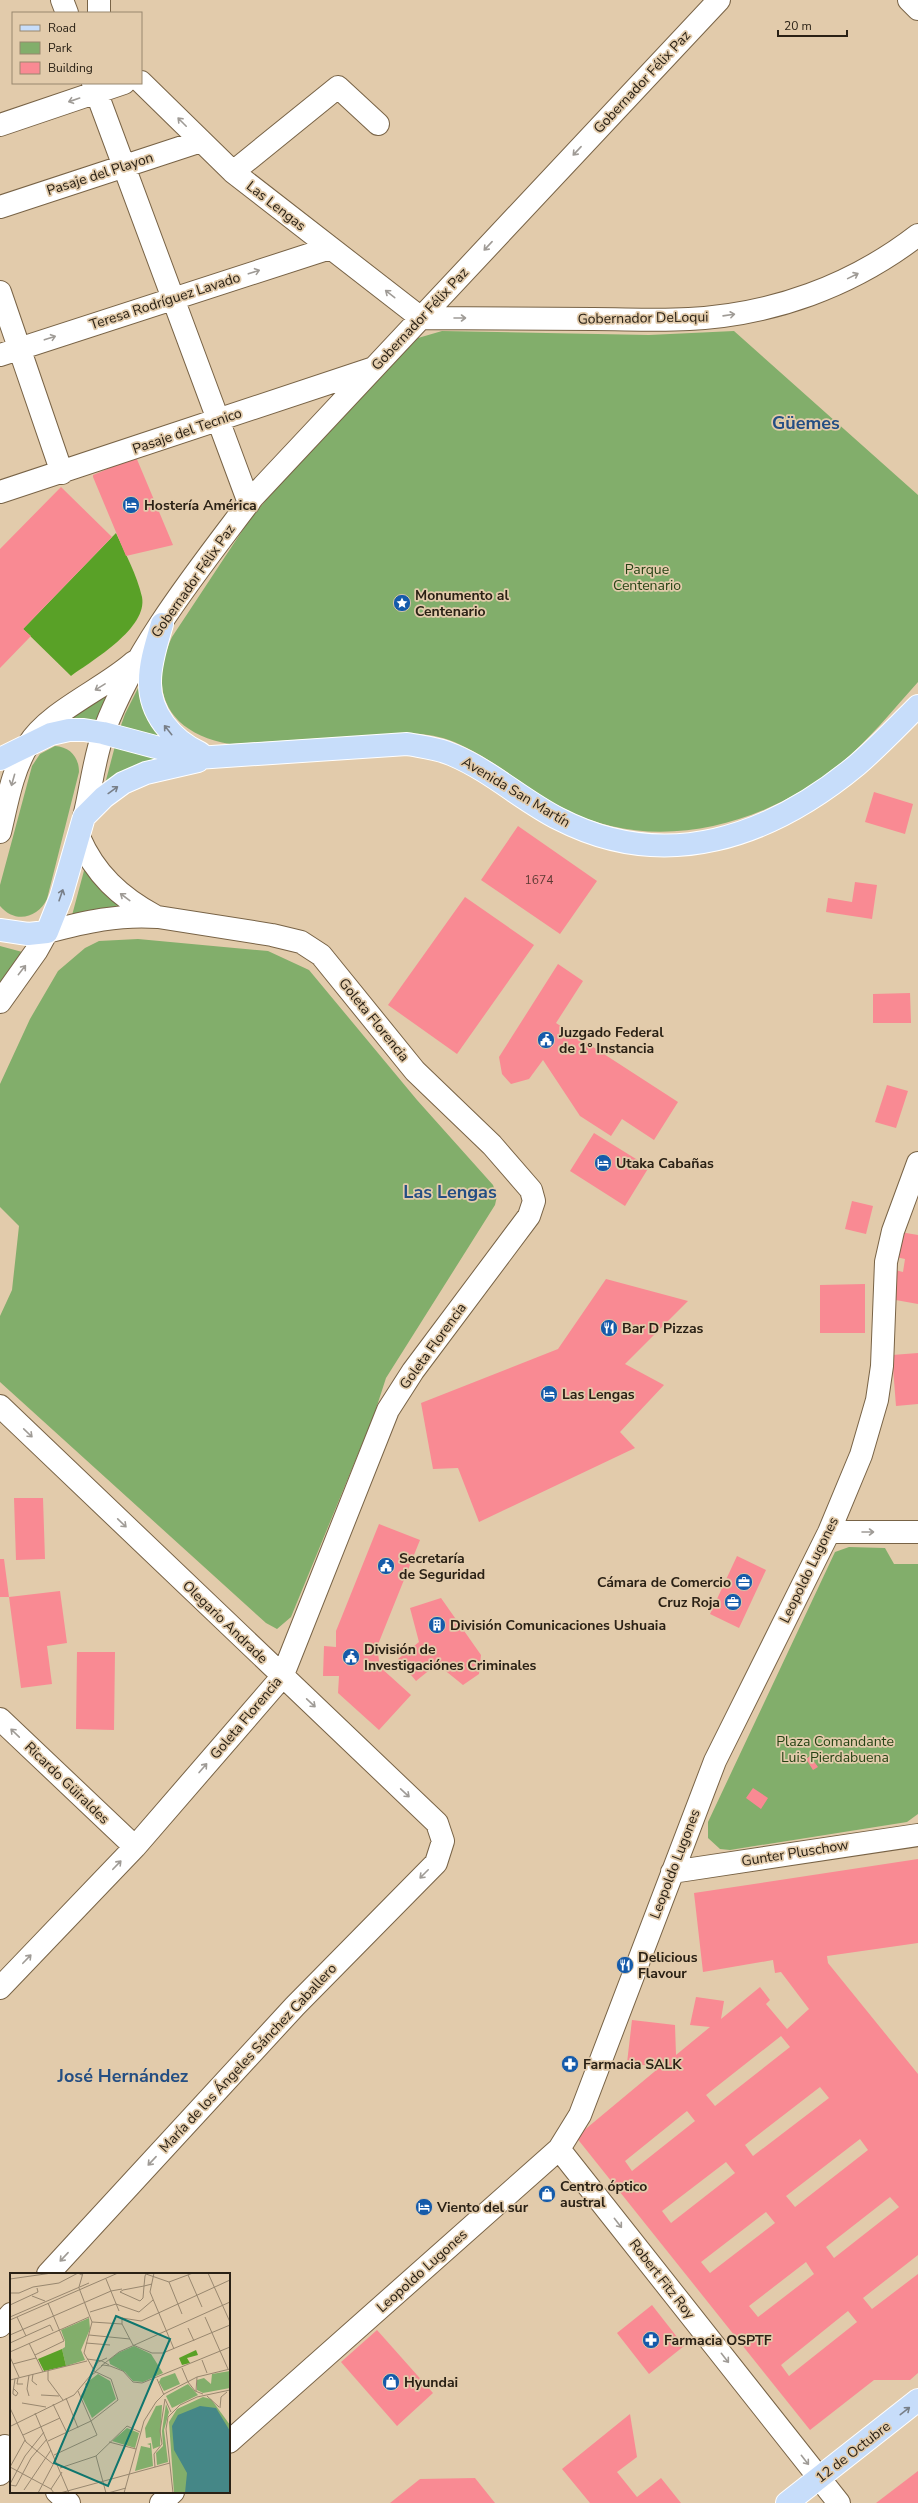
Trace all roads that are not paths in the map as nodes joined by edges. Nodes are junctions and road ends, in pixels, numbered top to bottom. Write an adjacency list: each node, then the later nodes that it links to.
1 (62, 0): 6 (street)
2 (99, 0): 7 (street)
3 (719, 0): 21 (street, Gobernador Félix Paz, one-way to 21)
4 (909, 0): 5 (street)
5 (918, 9)
6 (67, 12)
7 (100, 12)
8 (142, 83): 13 (street, Las Lengas, one-way to 8)
9 (118, 84): 10 (street)
10 (95, 88): 12 (street, one-way to 12); 14 (street)
11 (378, 124): 15 (street)
12 (0, 125)
13 (201, 141): 14 (street, Pasaje del Playon); 15 (street, Las Lengas)
14 (124, 166): 16 (street, Pasaje del Playon); 20 (street)
15 (233, 172): 18 (street, Las Lengas)
16 (0, 207)
17 (918, 235): 21 (street, Gobernador DeLoqui, one-way to 17)
18 (330, 248): 20 (street, Teresa Rodríguez Lavado, one-way to 18); 21 (street, Las Lengas, one-way to 18)
19 (0, 292): 22 (street)
20 (173, 299): 22 (street, Teresa Rodríguez Lavado, one-way to 20); 24 (street)
21 (421, 318): 23 (street, Gobernador Félix Paz)
22 (10, 352): 25 (street)
23 (374, 369): 24 (street, Pasaje del Tecnico); 27 (street, Gobernador Félix Paz)
24 (218, 420): 25 (street, Pasaje del Tecnico); 27 (street)
25 (62, 472): 26 (street, Pasaje del Tecnico)
26 (0, 492)
27 (249, 503): 28 (street, Gobernador Félix Paz)
28 (162, 624): 29 (street, Gobernador Félix Paz); 33 (main road, one-way to 28)
29 (142, 654): 31 (street, Gobernador Félix Paz); 32 (street, Gobernador Félix Paz, one-way to 32)
30 (918, 706): 33 (main road, Avenida San Martín)
31 (103, 733): 32 (main road); 33 (main road, Avenida San Martín); 35 (street, Gobernador Félix Paz)
32 (28, 744): 34 (main road); 36 (street, Gobernador Félix Paz, one-way to 36)
33 (212, 758): 35 (main road, Avenida San Martín, one-way to 33)
34 (0, 759)
35 (82, 827): 37 (street, one-way to 35); 39 (main road, Gobernador Félix Paz, one-way to 35)
36 (0, 832)
37 (158, 917): 39 (street, Goleta Florencia); 45 (street, Goleta Florencia)
38 (0, 930): 39 (main road)
39 (47, 932): 40 (street, Gobernador Félix Paz, one-way to 39)
40 (0, 1002)
41 (918, 1163): 43 (street, Leopoldo Lugones)
42 (0, 1406): 45 (street, Olegario Andrade, one-way to 45)
43 (829, 1532): 44 (street, one-way to 44); 50 (street, Leopoldo Lugones)
44 (918, 1532)
45 (282, 1676): 48 (street, Olegario Andrade, one-way to 48); 49 (street, Goleta Florencia, one-way to 45)
46 (0, 1719): 49 (street, Ricardo Güiraldes, one-way to 46)
47 (918, 1835): 50 (street, Gunter Pluschow)
48 (443, 1841): 53 (street, María de los Ángeles Sánchez Caballero, one-way to 53)
49 (135, 1847): 51 (street, Goleta Florencia, one-way to 49)
50 (672, 1872): 52 (street, Leopoldo Lugones)
51 (0, 1988)
52 (559, 2149): 57 (street, Leopoldo Lugones); 60 (street, Robert Fitz Roy, one-way to 60)
53 (49, 2273)
54 (10, 2315): 55 (street)
55 (0, 2326)
56 (918, 2400): 60 (main road, 12 de Octubre, one-way to 56)
57 (230, 2441)
58 (5, 2446): 59 (street)
59 (0, 2474)
60 (819, 2478): 65 (main road, 12 de Octubre); 66 (street, Robert Fitz Roy)
61 (58, 2493): 63 (street)
62 (172, 2493): 64 (street)
63 (69, 2503)
64 (161, 2503)
65 (787, 2503)
66 (839, 2503)

